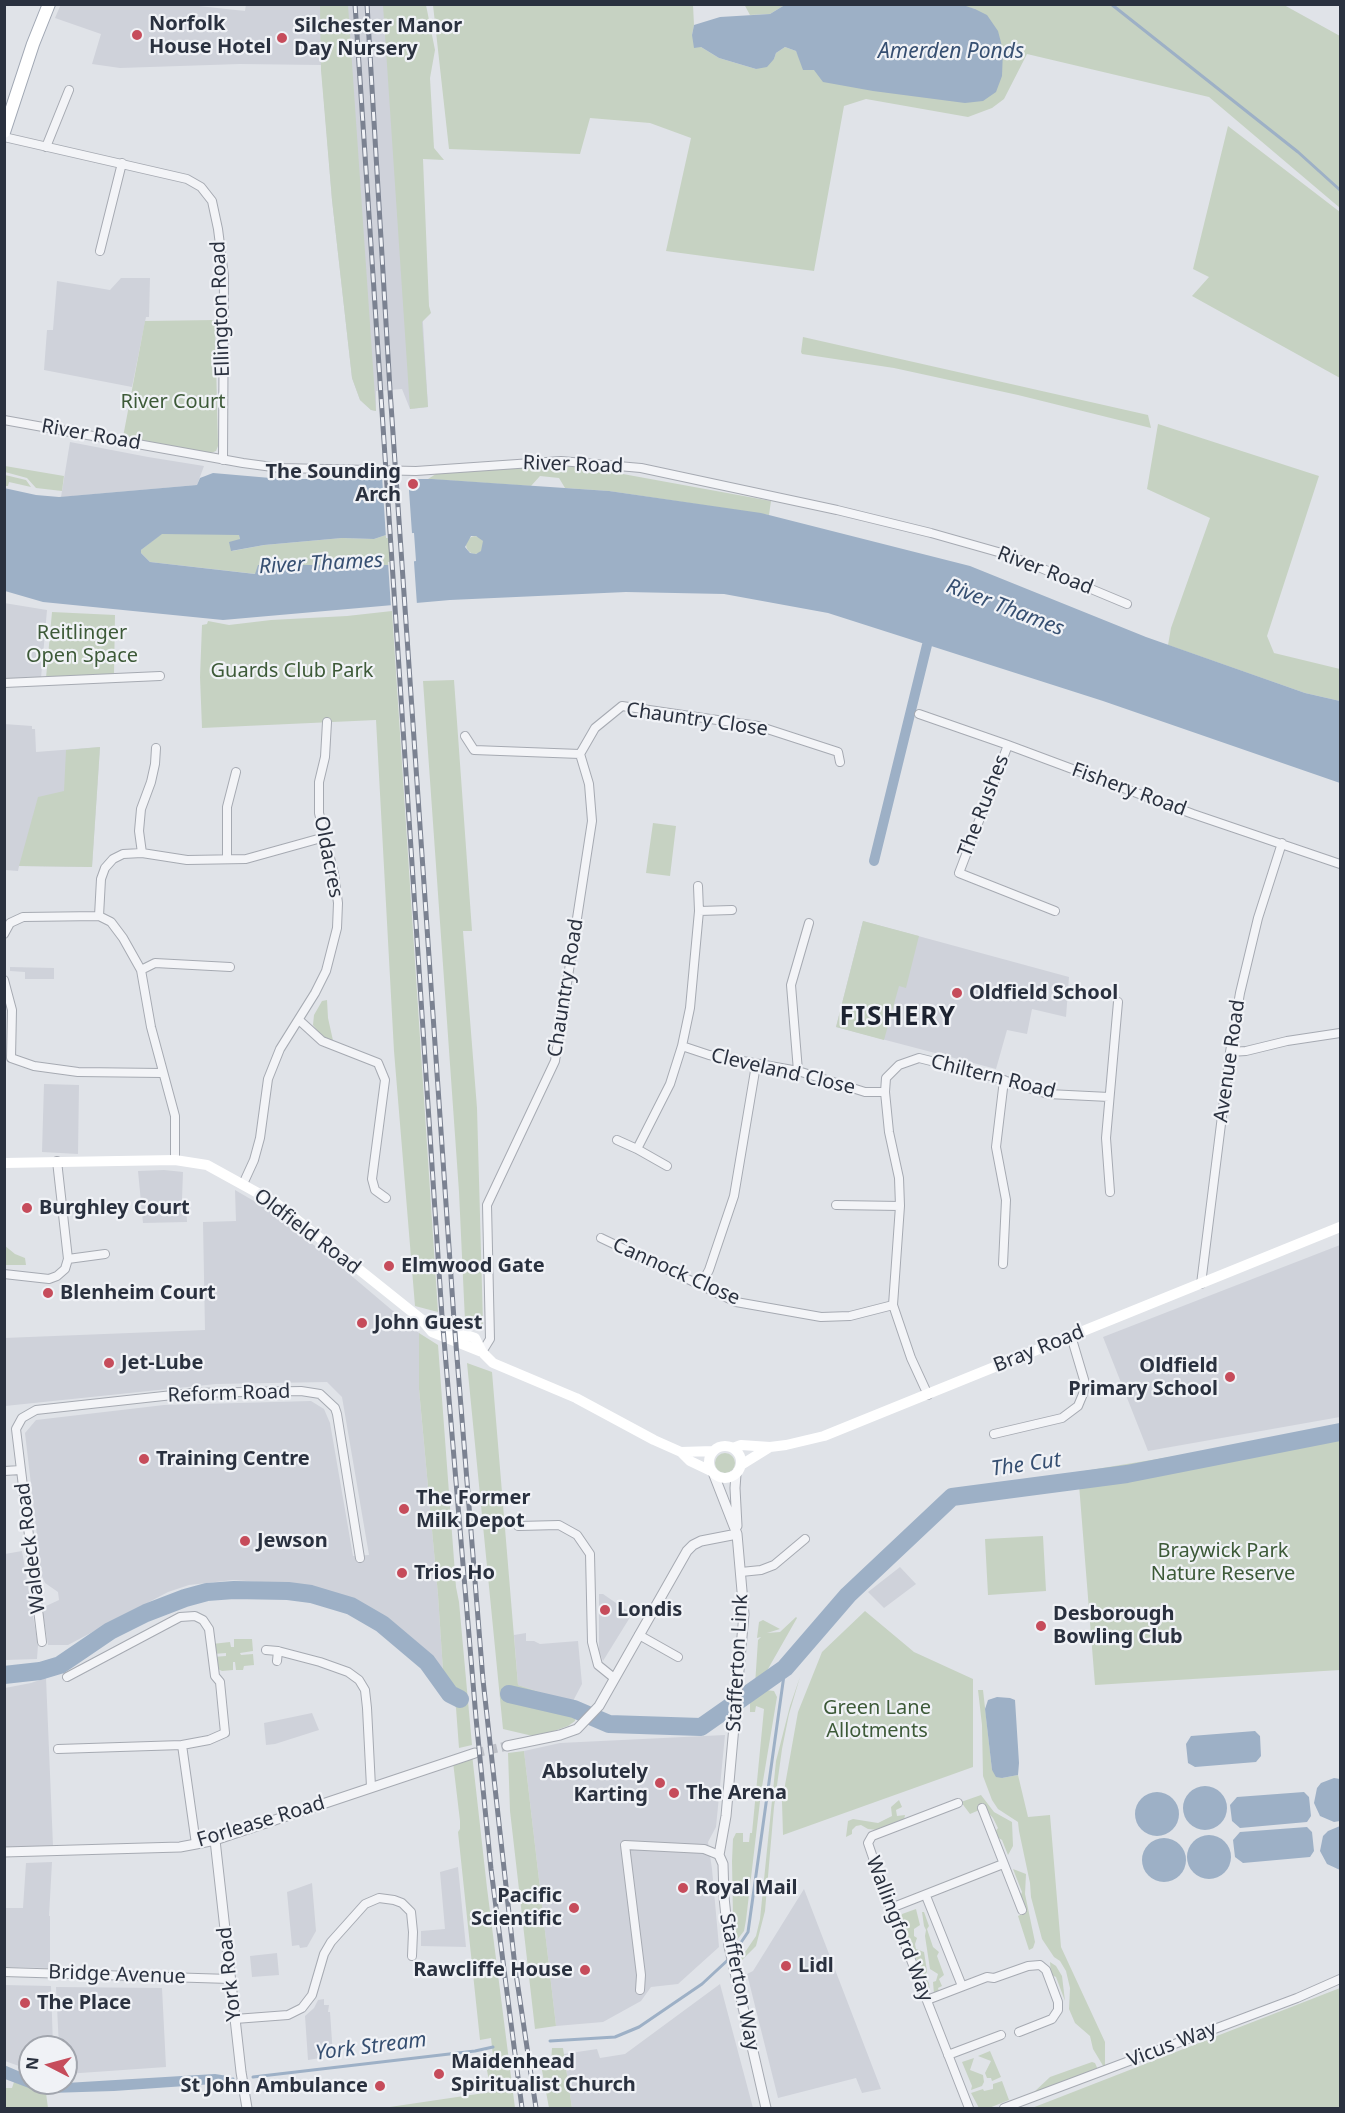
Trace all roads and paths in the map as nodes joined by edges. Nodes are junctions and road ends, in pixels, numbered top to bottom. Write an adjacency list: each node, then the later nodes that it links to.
1 (49, 4): 3 (main road)
2 (69, 90): 5 (street)
3 (4, 132)
4 (4, 137): 5 (street, Ellington Road)
5 (46, 147): 6 (street, Ellington Road)
6 (122, 163): 7 (street); 9 (street, Ellington Road)
7 (100, 251)
8 (4, 420): 9 (street, River Road)
9 (224, 460): 10 (street, River Road)
10 (1127, 604)
11 (160, 676): 12 (street)
12 (4, 683)
13 (919, 714): 16 (street, Fishery Road)
14 (327, 722): 21 (street, Oldacres)
15 (465, 736): 18 (street)
16 (1008, 745): 22 (street, Fishery Road); 29 (street, The Rushes)
17 (156, 748): 23 (street)
18 (580, 754): 19 (street, Chauntry Close); 68 (street, Chauntry Road)
19 (840, 762)
20 (236, 772): 24 (street)
21 (325, 837): 24 (street); 37 (street, Oldacres)
22 (1282, 843): 25 (street, Fishery Road); 40 (street, Avenue Road)
23 (142, 853): 24 (street); 30 (street)
24 (227, 859)
25 (1341, 864)
26 (698, 886): 27 (street)
27 (699, 910): 28 (street); 39 (street)
28 (732, 910)
29 (1055, 911)
30 (99, 916): 32 (street); 34 (street)
31 (808, 923): 42 (street)
32 (4, 934)
33 (231, 968): 34 (street)
34 (141, 970): 43 (street)
35 (4, 980): 43 (street)
36 (1118, 1002): 46 (street)
37 (299, 1020): 53 (street, Oldacres); 55 (street)
38 (1341, 1033): 40 (street)
39 (682, 1046): 41 (street, Cleveland Close); 48 (street)
40 (1230, 1052): 64 (street, Avenue Road)
41 (756, 1065): 42 (street, Cleveland Close); 65 (street)
42 (798, 1071): 45 (street, Cleveland Close)
43 (162, 1073): 49 (street)
44 (1004, 1080): 45 (street, Chiltern Road); 46 (street, Chiltern Road); 62 (street)
45 (885, 1092): 57 (street)
46 (1109, 1097): 54 (street)
47 (617, 1140): 48 (street)
48 (637, 1149): 52 (street)
49 (175, 1160): 50 (main road, Oldfield Road); 53 (main road, Oldfield Road)
50 (57, 1161): 51 (main road, Oldfield Road); 61 (street)
51 (4, 1163)
52 (667, 1166)
53 (243, 1184): 68 (main road, Oldfield Road)
54 (1110, 1192)
55 (386, 1198)
56 (836, 1205): 57 (street)
57 (900, 1206): 66 (street)
58 (1341, 1227): 64 (main road, Bray Road)
59 (601, 1238): 65 (street, Cannock Close)
60 (105, 1254): 61 (street)
61 (68, 1259): 63 (street)
62 (1003, 1264)
63 (4, 1274)
64 (1201, 1284): 67 (main road, Bray Road)
65 (701, 1285): 66 (street, Cannock Close)
66 (892, 1305): 69 (street)
67 (1071, 1336): 69 (main road, Bray Road); 70 (street)
68 (482, 1352): 74 (main road, Oldfield Road)
69 (928, 1395): 71 (main road, Bray Road)
70 (994, 1434)
71 (770, 1447): 72 (main road, Bray Road); 75 (main road)
72 (733, 1448): 73 (main road); 75 (main road)
73 (713, 1451): 74 (main road); 78 (main road)
74 (681, 1452): 78 (main road, Oldfield Road)
75 (739, 1469): 78 (main road); 80 (street)
76 (21, 1470): 77 (street, Waldeck Road); 82 (street, Reform Road); 85 (street, Waldeck Road)
77 (4, 1471)
78 (713, 1473): 80 (street, Stafferton Link)
79 (518, 1526): 91 (street)
80 (737, 1534): 83 (street, Stafferton Link); 84 (street)
81 (804, 1539): 83 (street)
82 (360, 1558)
83 (741, 1572): 102 (street, Stafferton Link)
84 (639, 1635): 88 (street); 91 (street)
85 (42, 1642)
86 (266, 1650): 87 (street)
87 (278, 1651): 89 (street); 96 (street)
88 (678, 1657)
89 (277, 1661)
90 (67, 1677): 92 (street)
91 (614, 1678): 93 (street)
92 (182, 1744): 94 (street); 100 (street)
93 (507, 1746)
94 (57, 1749)
95 (475, 1753): 96 (street, Forlease Road)
96 (371, 1787): 99 (street, Forlease Road)
97 (958, 1803): 105 (street, Wallingford Way)
98 (982, 1808): 103 (street)
99 (214, 1840): 100 (street, Forlease Road); 109 (street, York Road)
100 (196, 1844): 101 (street, Forlease Road)
101 (4, 1852)
102 (719, 1855): 112 (street); 119 (street, Stafferton Way)
103 (1003, 1864): 104 (street); 106 (street)
104 (926, 1896): 105 (street); 111 (street)
105 (891, 1908): 113 (street, Wallingford Way)
106 (1022, 1910)
107 (412, 1956): 114 (street)
108 (4, 1972): 109 (street, Bridge Avenue)
109 (230, 1979): 114 (street, York Road)
110 (1341, 1979): 121 (street, Vicus Way)
111 (962, 1986): 113 (street); 115 (street)
112 (640, 1989)
113 (927, 2000): 117 (street, Wallingford Way)
114 (235, 2019): 118 (street, York Road)
115 (1020, 2032)
116 (1001, 2035): 117 (street)
117 (948, 2055): 120 (street, Wallingford Way)
118 (247, 2109)
119 (766, 2109)
120 (969, 2109)
121 (1004, 2109)

